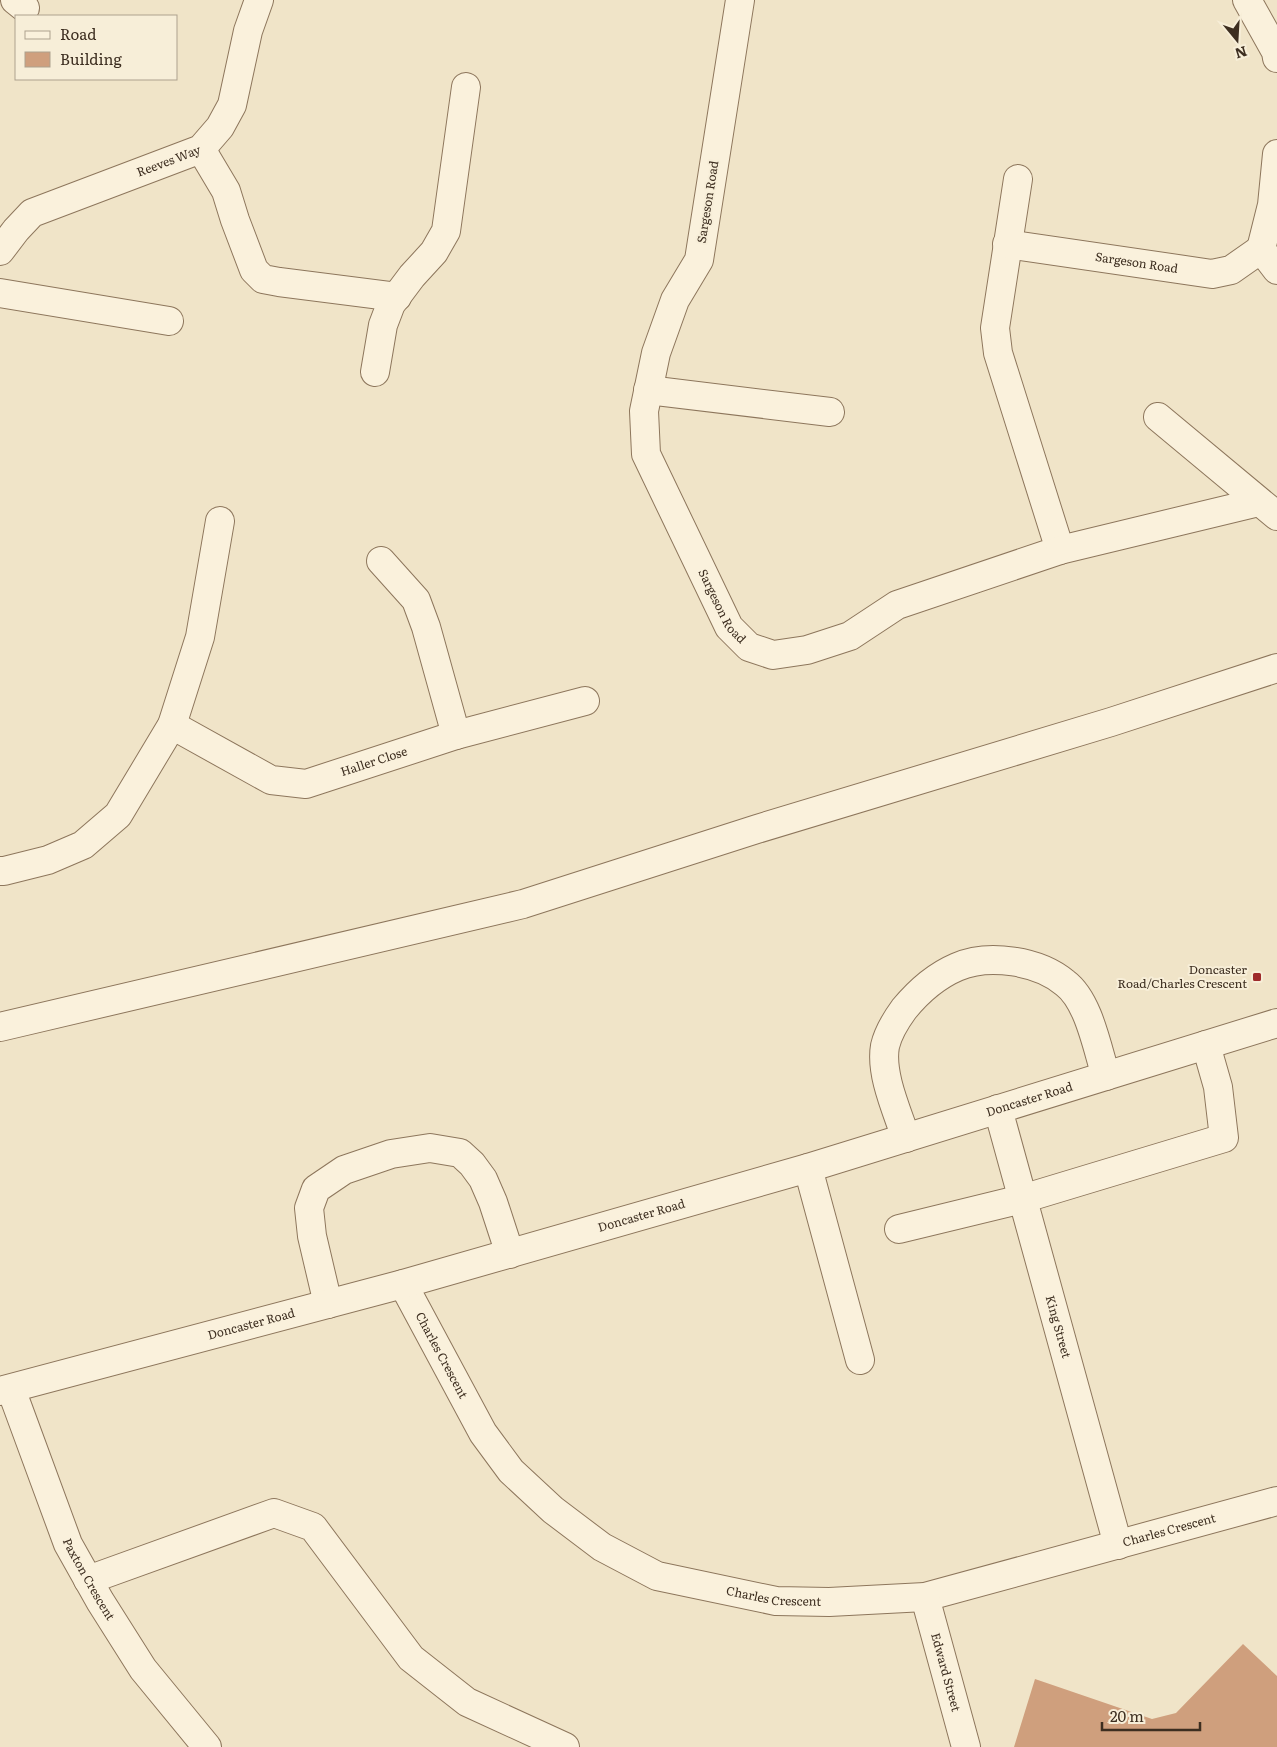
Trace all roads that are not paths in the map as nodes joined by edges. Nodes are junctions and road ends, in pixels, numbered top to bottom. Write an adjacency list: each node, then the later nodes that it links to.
1 (259, 0): 6 (street, Reeves Way)
2 (740, 0): 16 (street, Sargeson Road)
3 (1247, 0): 4 (street)
4 (1277, 58)
5 (466, 87): 13 (street)
6 (201, 149): 10 (street, Reeves Way); 13 (street)
7 (1277, 154): 11 (street)
8 (1018, 179): 9 (street)
9 (1008, 244): 11 (street, Sargeson Road); 21 (street)
10 (0, 251)
11 (1269, 259)
12 (0, 294): 14 (street)
13 (397, 296): 15 (street)
14 (169, 321)
15 (375, 372)
16 (648, 390): 17 (street); 21 (street, Sargeson Road)
17 (830, 412)
18 (1158, 417): 19 (street)
19 (1268, 509): 21 (street, Sargeson Road)
20 (220, 521): 25 (street)
21 (1060, 550)
22 (382, 561): 26 (street)
23 (1277, 668): 29 (street)
24 (585, 701): 26 (street, Haller Close)
25 (172, 725): 26 (street, Haller Close); 27 (street)
26 (456, 735)
27 (0, 870)
28 (1277, 1023): 30 (street, Doncaster Road)
29 (0, 1027)
30 (1206, 1045): 31 (street, Doncaster Road); 35 (street)
31 (1106, 1076): 32 (street, Doncaster Road); 33 (street)
32 (998, 1109): 33 (street, Doncaster Road); 35 (street, King Street)
33 (906, 1138): 34 (street, Doncaster Road)
34 (808, 1168): 37 (street, Doncaster Road); 40 (street)
35 (1022, 1198): 36 (street); 43 (street, King Street)
36 (899, 1230)
37 (510, 1254): 38 (street, Doncaster Road); 39 (street)
38 (403, 1284): 39 (street, Doncaster Road); 45 (street, Charles Crescent)
39 (328, 1304): 41 (street, Doncaster Road)
40 (860, 1360)
41 (5, 1390): 44 (street, Paxton Crescent)
42 (1277, 1501): 43 (street, Charles Crescent)
43 (1118, 1545): 45 (street, Charles Crescent)
44 (88, 1580): 46 (street, Paxton Crescent); 47 (street)
45 (925, 1597): 48 (street, Edward Street)
46 (207, 1747)
47 (565, 1747)
48 (966, 1747)

